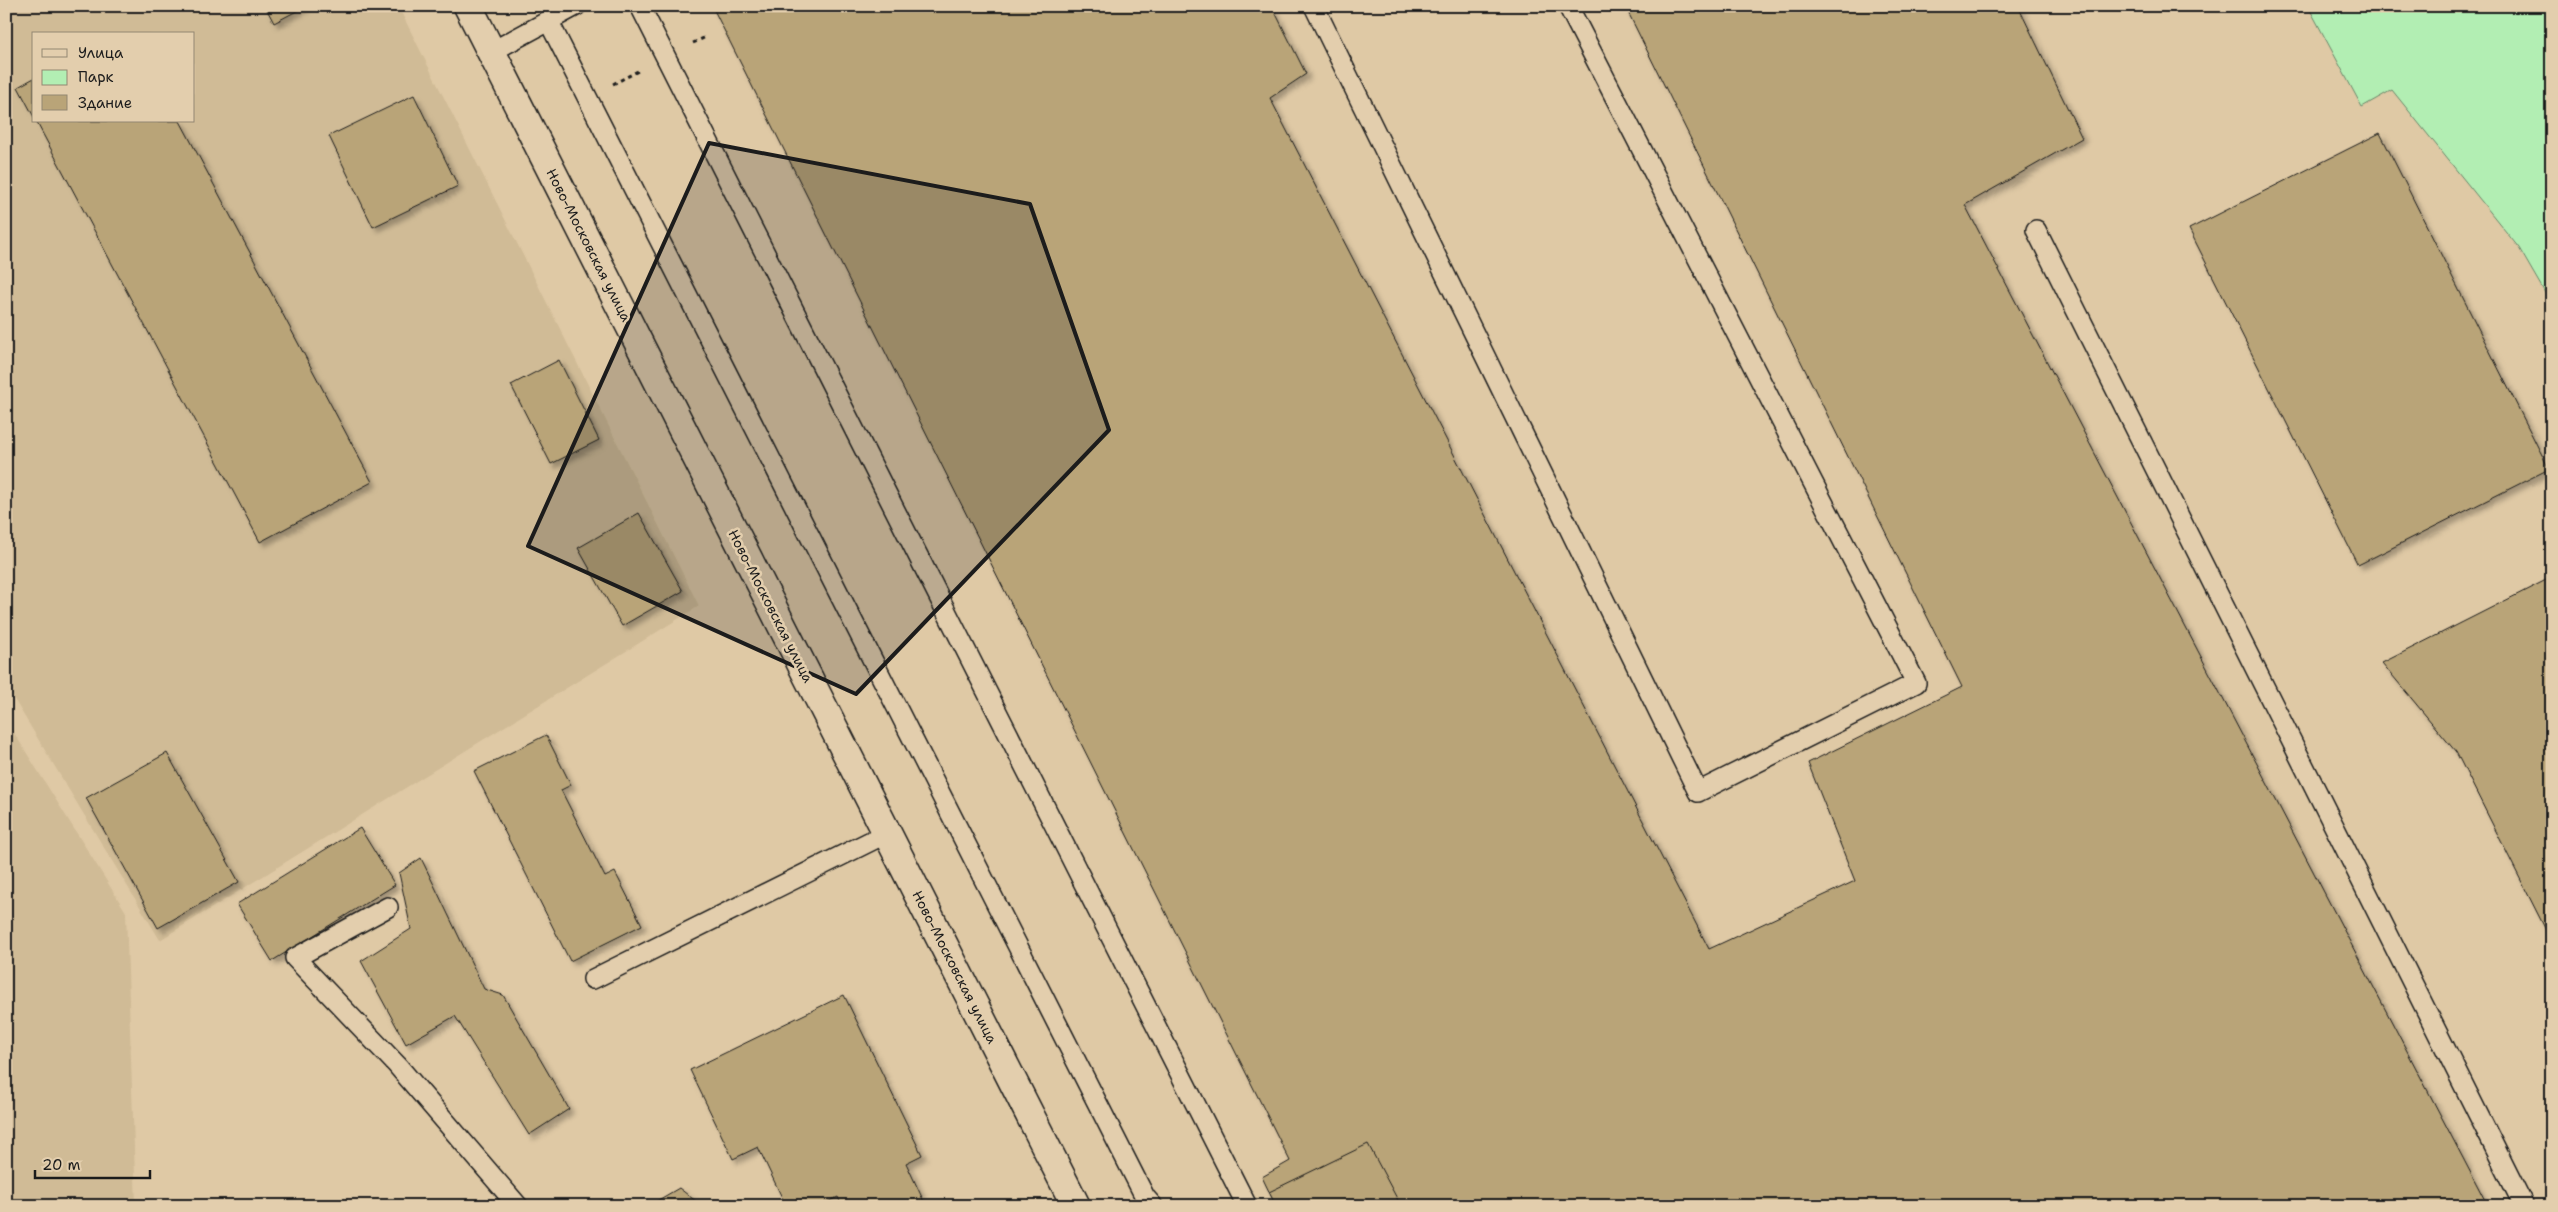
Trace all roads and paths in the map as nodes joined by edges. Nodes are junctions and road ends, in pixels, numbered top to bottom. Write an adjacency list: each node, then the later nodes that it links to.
1 (468, 6): 7 (street, Ново-Московская улица)
2 (576, 6): 6 (lane)
3 (640, 6): 15 (lane)
4 (1314, 6): 5 (lane)
5 (1568, 6)
6 (548, 20): 7 (lane); 14 (lane)
7 (491, 52): 9 (street, Ново-Московская улица)
8 (2036, 230): 16 (lane)
9 (887, 833): 11 (lane); 13 (street, Ново-Московская улица)
10 (388, 907): 12 (lane)
11 (593, 979)
12 (518, 1206)
13 (1076, 1206)
14 (1153, 1206)
15 (1247, 1206)
16 (2524, 1206)

